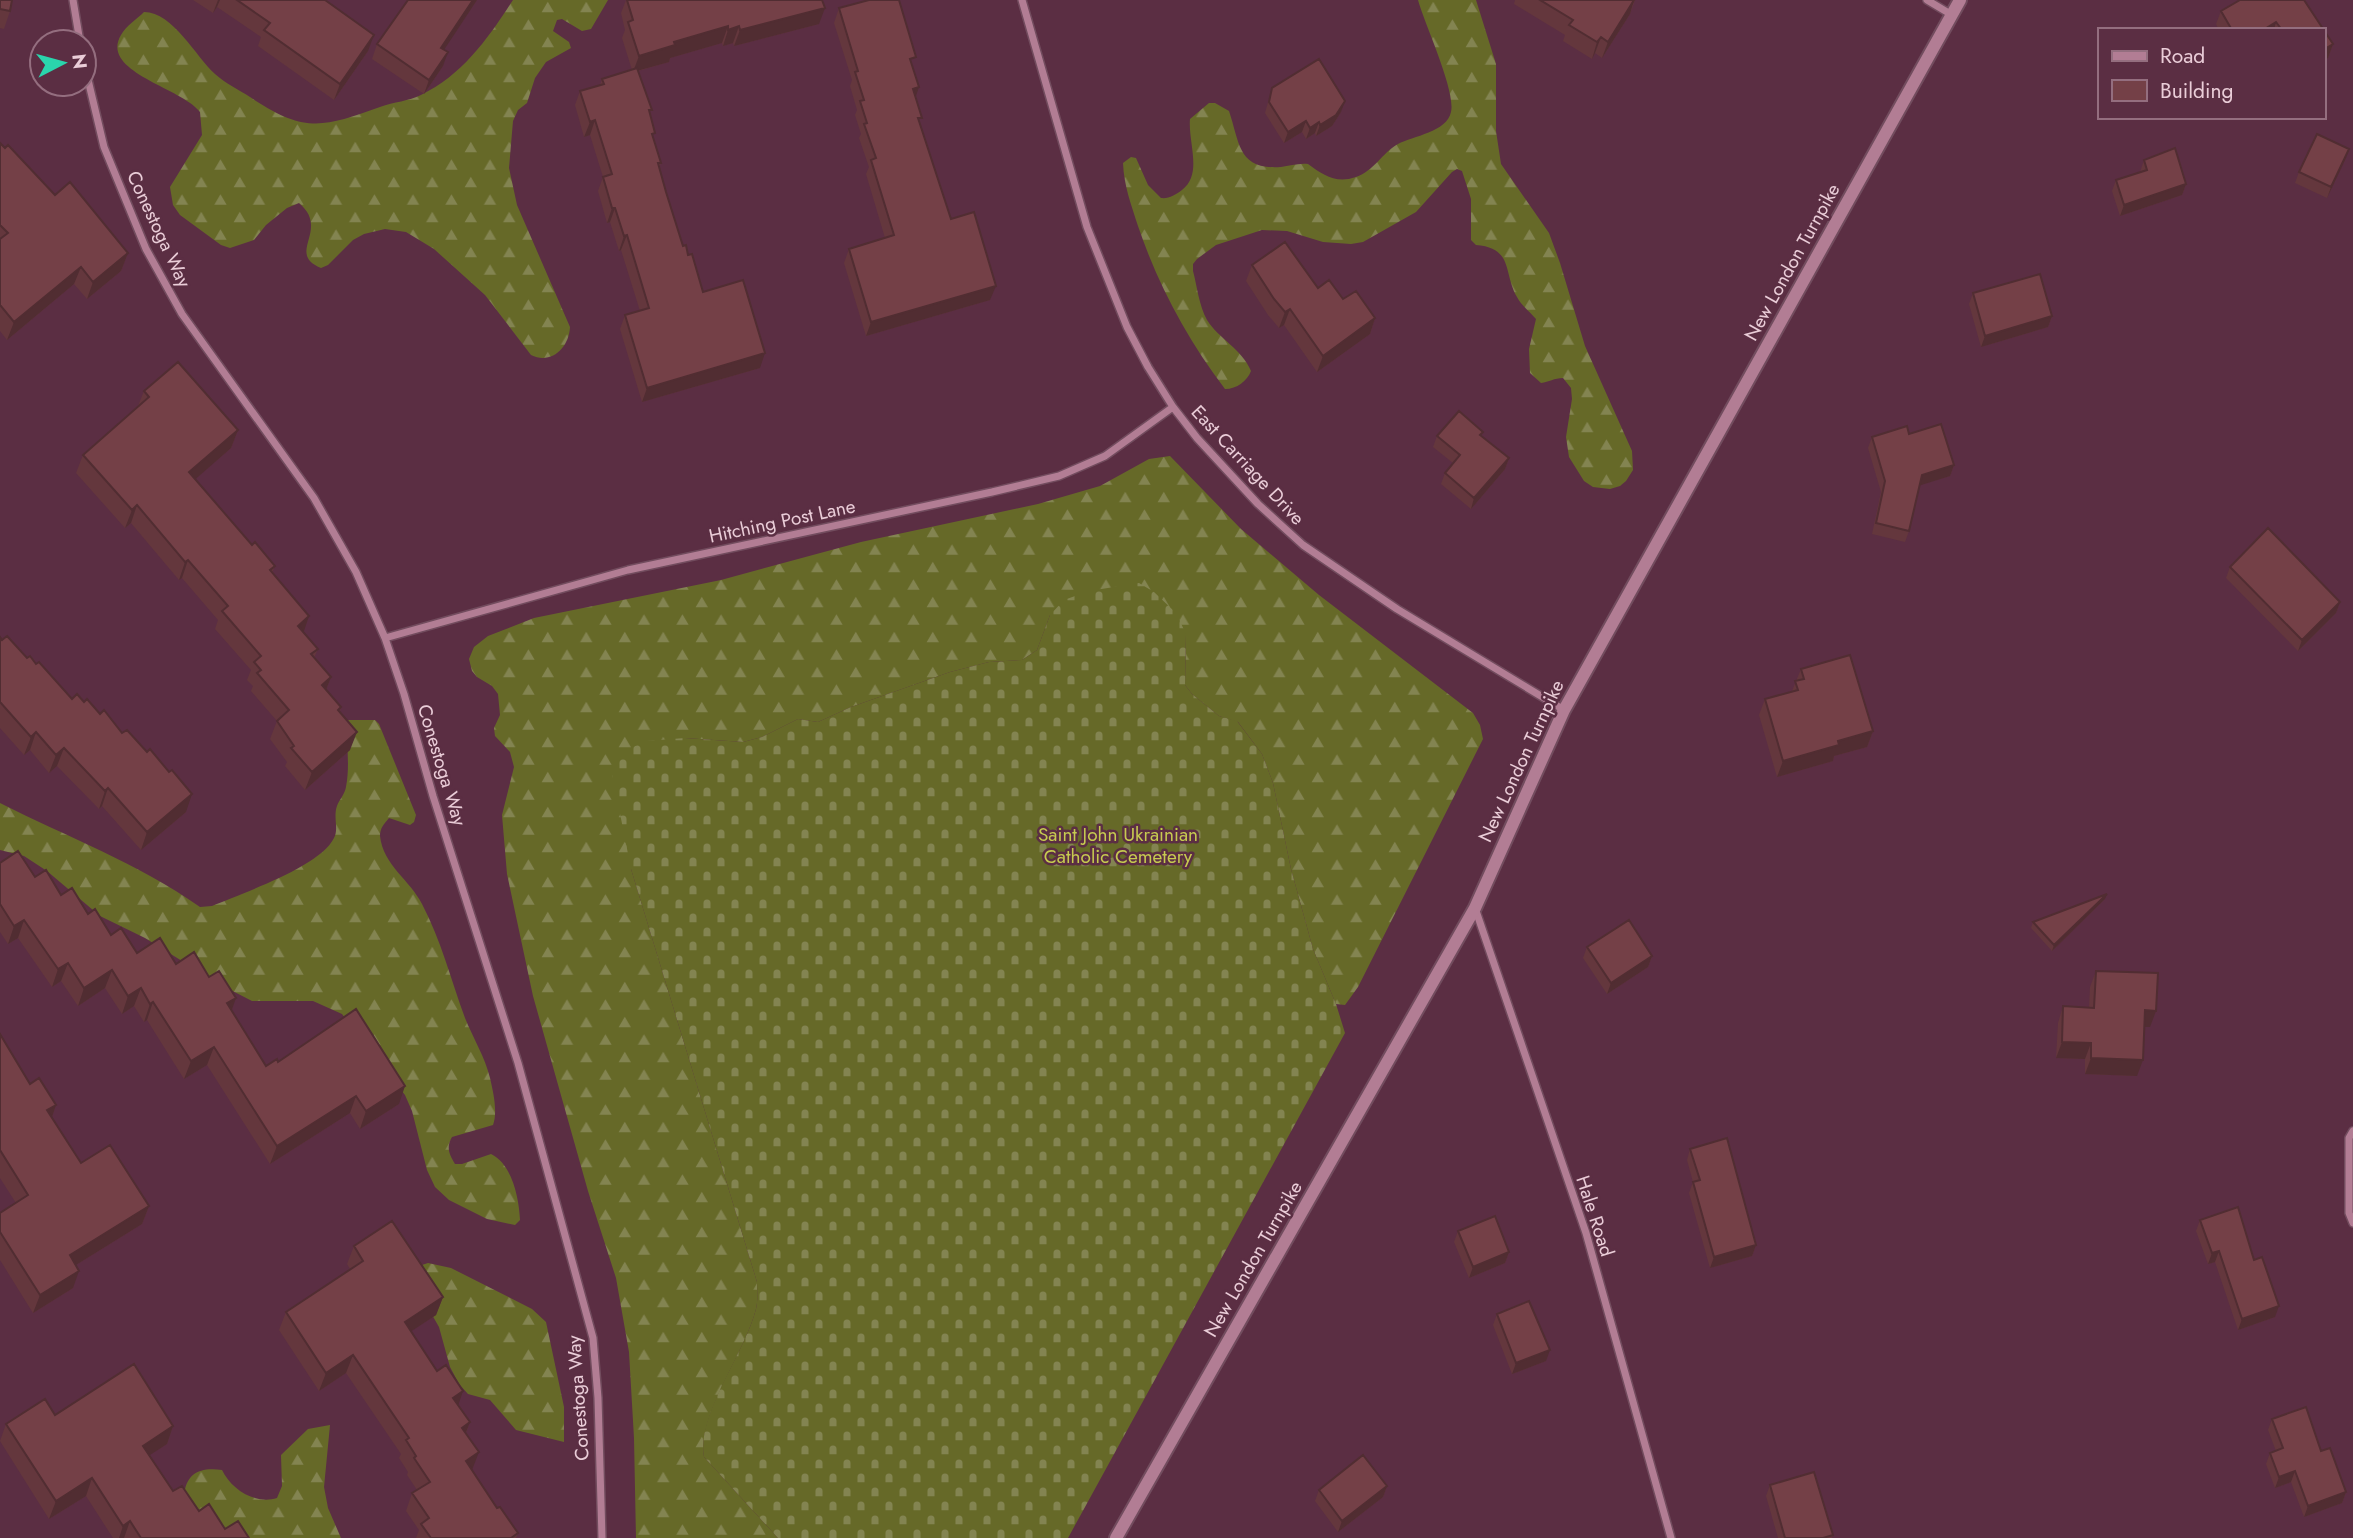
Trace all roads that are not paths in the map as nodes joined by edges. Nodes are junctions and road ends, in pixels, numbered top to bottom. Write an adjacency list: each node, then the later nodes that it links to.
1 (73, 0): 6 (street)
2 (1022, 0): 8 (street, East Carriage Drive)
3 (1927, 0): 5 (street)
4 (1960, 0): 5 (street, New London Turnpike)
5 (1952, 15): 10 (street, New London Turnpike)
6 (78, 28)
7 (92, 98): 9 (street, Conestoga Way)
8 (1173, 407): 9 (street, Hitching Post Lane); 10 (street, East Carriage Drive)
9 (385, 638): 14 (street, Conestoga Way)
10 (1564, 710): 11 (street, New London Turnpike)
11 (1475, 908): 15 (street, New London Turnpike); 16 (street, Hale Road)
12 (2353, 1131): 13 (street)
13 (2353, 1223)
14 (602, 1538)
15 (1116, 1538)
16 (1671, 1538)

